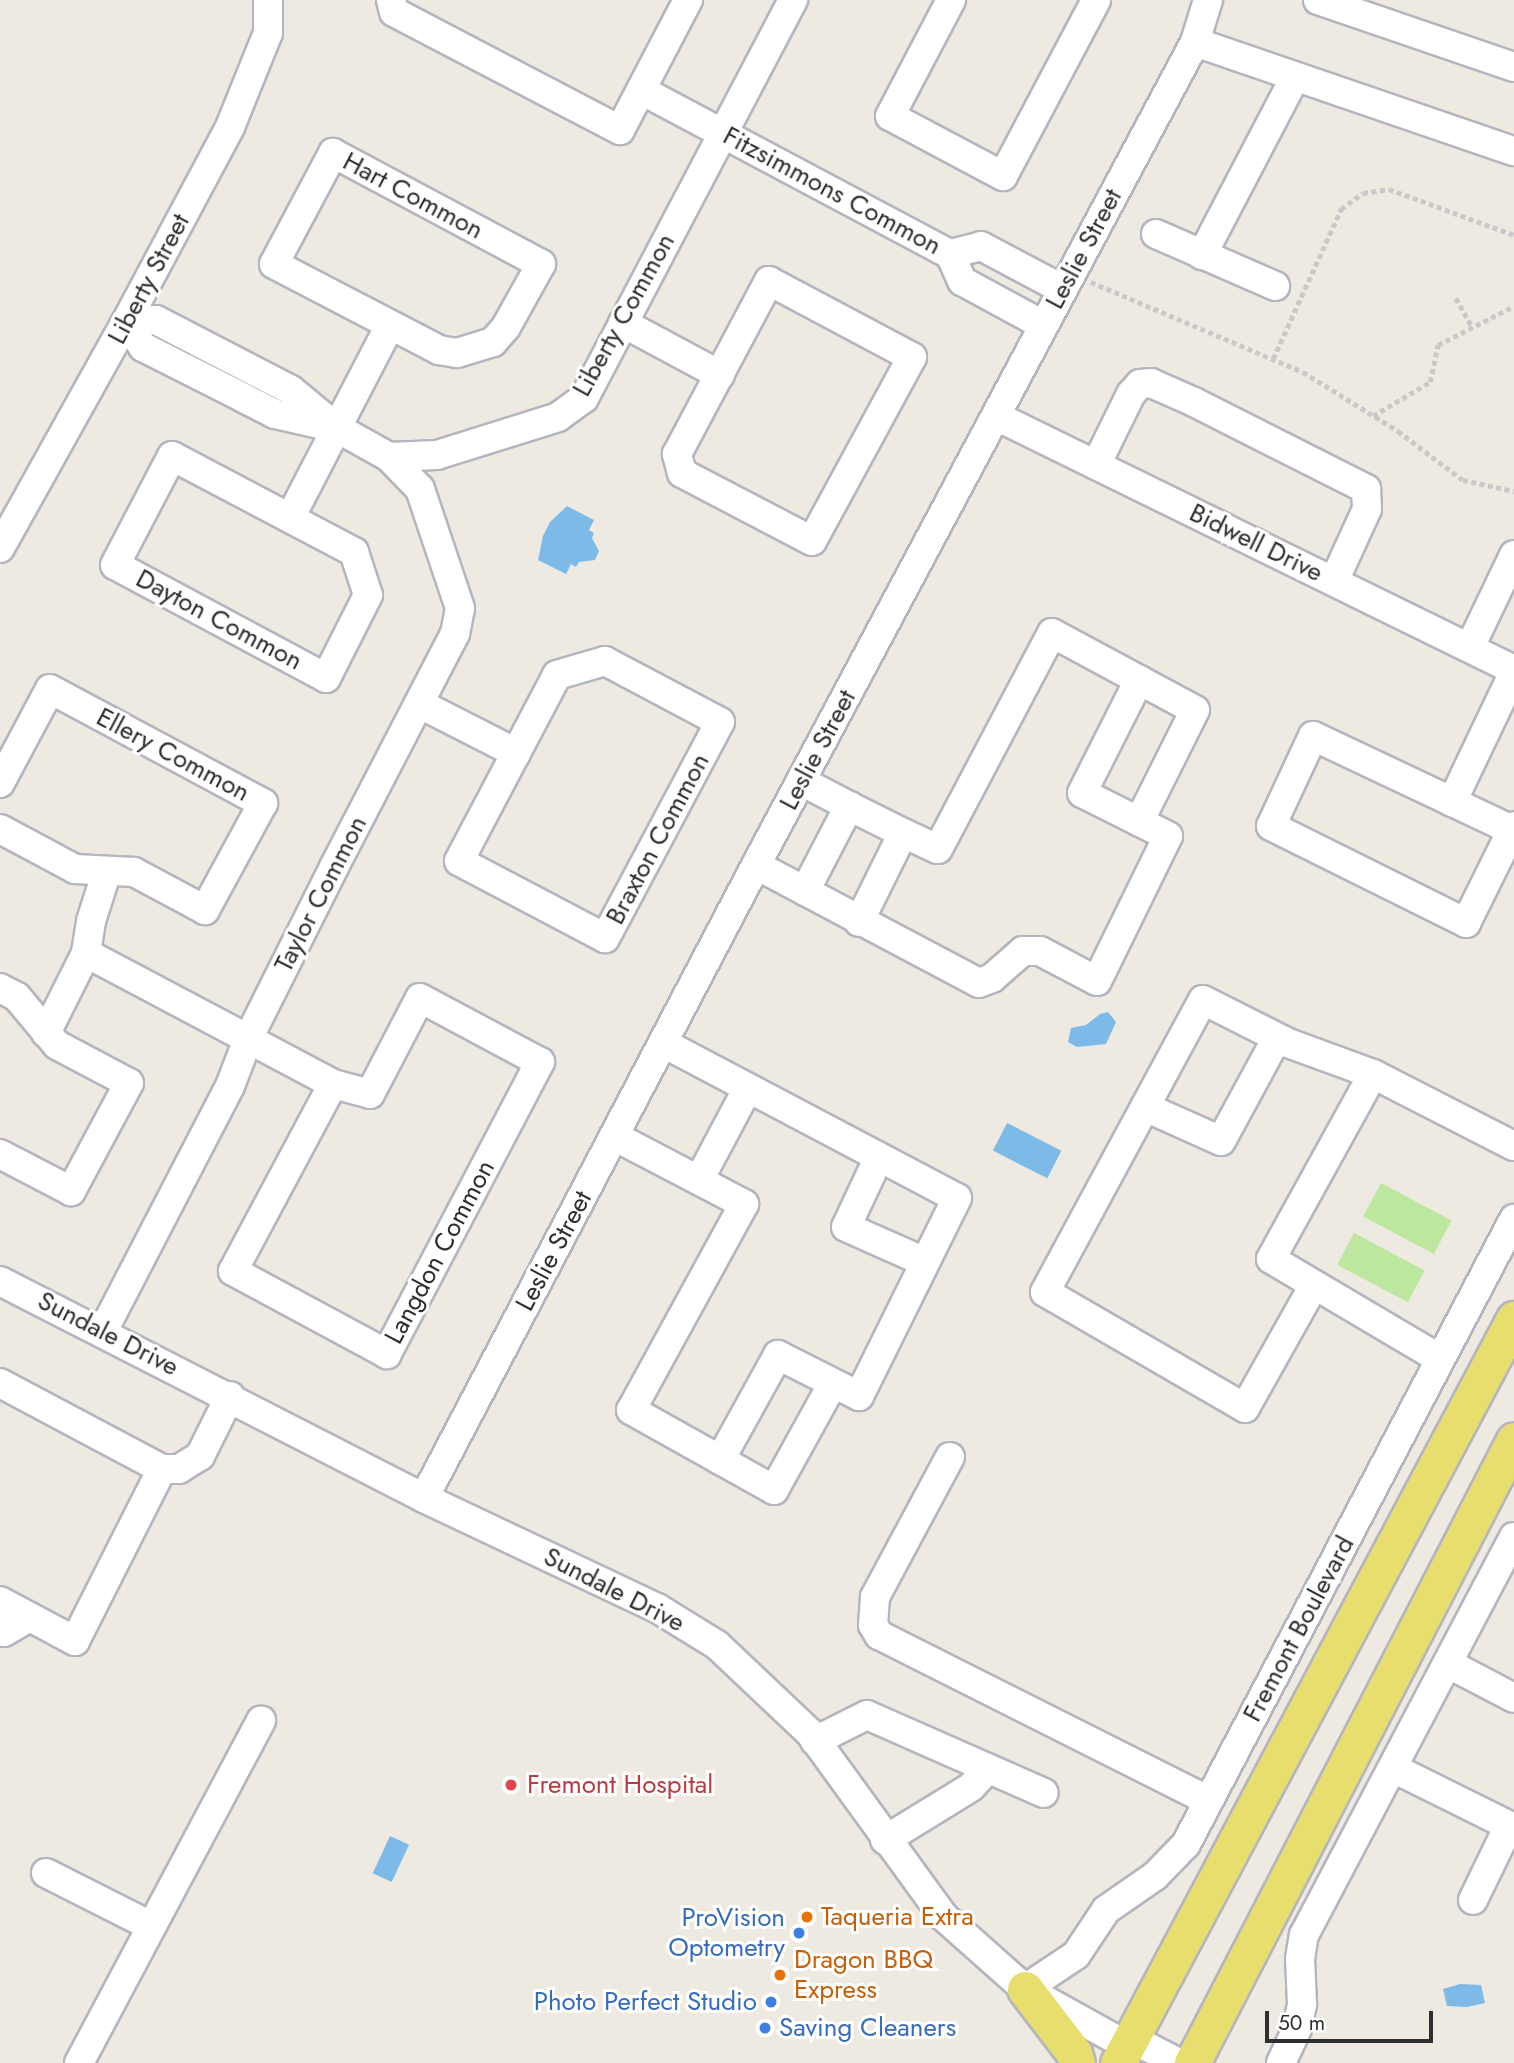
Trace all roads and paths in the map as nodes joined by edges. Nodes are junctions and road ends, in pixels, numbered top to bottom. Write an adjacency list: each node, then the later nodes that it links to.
1 (268, 0): 23 (street, Liberty Street)
2 (391, 0): 12 (street)
3 (688, 0): 12 (street)
4 (793, 0): 13 (street, Liberty Common)
5 (1096, 0): 8 (street)
6 (1208, 0): 9 (street, Leslie Street)
7 (1318, 0): 10 (street)
8 (945, 2)
9 (1195, 42): 11 (street); 19 (street, Leslie Street)
10 (1514, 67)
11 (1295, 77): 14 (street); 18 (street)
12 (641, 90): 13 (street, Fitzsimmons Common)
13 (722, 133): 17 (street, Fitzsimmons Common); 24 (street, Liberty Common)
14 (1514, 151)
15 (1156, 234): 18 (street)
16 (1514, 235): 28 (path)
17 (950, 254): 19 (street, Fitzsimmons Common); 26 (street)
18 (1202, 255): 20 (street)
19 (1066, 281): 26 (street, Leslie Street); 28 (path)
20 (1275, 286)
21 (1456, 298): 27 (path)
22 (1514, 306): 27 (path)
23 (126, 322): 29 (street); 31 (street); 39 (street, Liberty Street)
24 (623, 323): 30 (street); 35 (street, Liberty Common)
25 (390, 325): 25 (street, Hart Common); 34 (street)
26 (1043, 325): 32 (street, Leslie Street)
27 (1472, 327): 33 (path)
28 (1273, 359): 33 (path)
29 (255, 372): 31 (street); 34 (street)
30 (720, 375): 30 (street)
31 (242, 397): 34 (street)
32 (998, 416): 36 (street, Bidwell Drive); 47 (street, Leslie Street)
33 (1373, 416): 37 (path)
34 (337, 428): 35 (street); 38 (street)
35 (389, 457): 45 (street, Taylor Common)
36 (1096, 465): 41 (street, Bidwell Drive); 41 (street)
37 (1514, 491)
38 (290, 518): 38 (street, Dayton Common)
39 (0, 548)
40 (1513, 559): 42 (street)
41 (1334, 581): 42 (street, Bidwell Drive)
42 (1469, 647): 43 (street, Bidwell Drive)
43 (1514, 671): 49 (street)
44 (1139, 680): 51 (street); 51 (street); 54 (street)
45 (420, 704): 46 (street); 63 (street, Taylor Common)
46 (516, 753): 46 (street, Braxton Common)
47 (801, 781): 50 (street); 55 (street, Leslie Street)
48 (0, 783): 56 (street, Ellery Common)
49 (1452, 802): 52 (street); 52 (street)
50 (849, 806): 54 (street); 57 (street)
51 (1139, 822): 58 (street)
52 (1513, 828)
53 (0, 829): 56 (street, Ellery Common)
54 (903, 833): 58 (street)
55 (755, 865): 57 (street); 64 (street, Leslie Street)
56 (107, 871): 59 (street)
57 (804, 891): 58 (street)
58 (859, 922)
59 (86, 953): 61 (street); 63 (street)
60 (0, 988): 61 (street)
61 (46, 1033): 71 (street)
62 (1278, 1038): 65 (street); 68 (street); 68 (street)
63 (248, 1039): 66 (street); 79 (street, Taylor Common)
64 (663, 1043): 67 (street); 69 (street, Leslie Street)
65 (1373, 1074): 70 (street); 77 (street)
66 (332, 1084): 66 (street, Langdon Common)
67 (748, 1088): 72 (street); 73 (street)
68 (1145, 1107): 77 (street)
69 (614, 1136): 73 (street); 88 (street, Leslie Street)
70 (1514, 1146)
71 (0, 1154)
72 (879, 1157): 75 (street); 75 (street)
73 (699, 1180): 86 (street)
74 (1514, 1219): 80 (street, Fremont Boulevard)
75 (925, 1262): 82 (street)
76 (0, 1281): 79 (street, Sundale Drive)
77 (1314, 1285): 80 (street)
78 (1514, 1319): 107 (main road, Fremont Boulevard)
79 (103, 1331): 83 (street, Sundale Drive)
80 (1440, 1359): 100 (street, Fremont Boulevard)
81 (0, 1383): 87 (street)
82 (833, 1383): 86 (street); 86 (street)
83 (230, 1396): 87 (street); 88 (street, Sundale Drive)
84 (1514, 1440): 111 (main road)
85 (950, 1458): 100 (street)
86 (720, 1460)
87 (162, 1469): 91 (street)
88 (424, 1498): 96 (street, Sundale Drive)
89 (1514, 1537): 93 (street)
90 (0, 1601): 91 (street)
91 (30, 1617): 92 (street)
92 (0, 1630)
93 (1448, 1664): 94 (street); 97 (street)
94 (1514, 1698)
95 (261, 1720): 105 (street)
96 (815, 1741): 98 (street); 102 (street, Sundale Drive)
97 (1393, 1768): 101 (street); 112 (street)
98 (988, 1769): 99 (street); 102 (street)
99 (1044, 1793)
100 (1209, 1801): 106 (street, Fremont Boulevard)
101 (1512, 1827): 104 (street)
102 (885, 1840): 106 (street, Sundale Drive)
103 (46, 1873): 105 (street)
104 (1473, 1899)
105 (152, 1926): 108 (street)
106 (1025, 1989): 107 (street, Sundale Drive); 109 (main road)
107 (1123, 2053): 110 (street, Sundale Drive)
108 (79, 2063)
109 (1077, 2063)
110 (1179, 2063)
111 (1192, 2063)
112 (1281, 2063)

